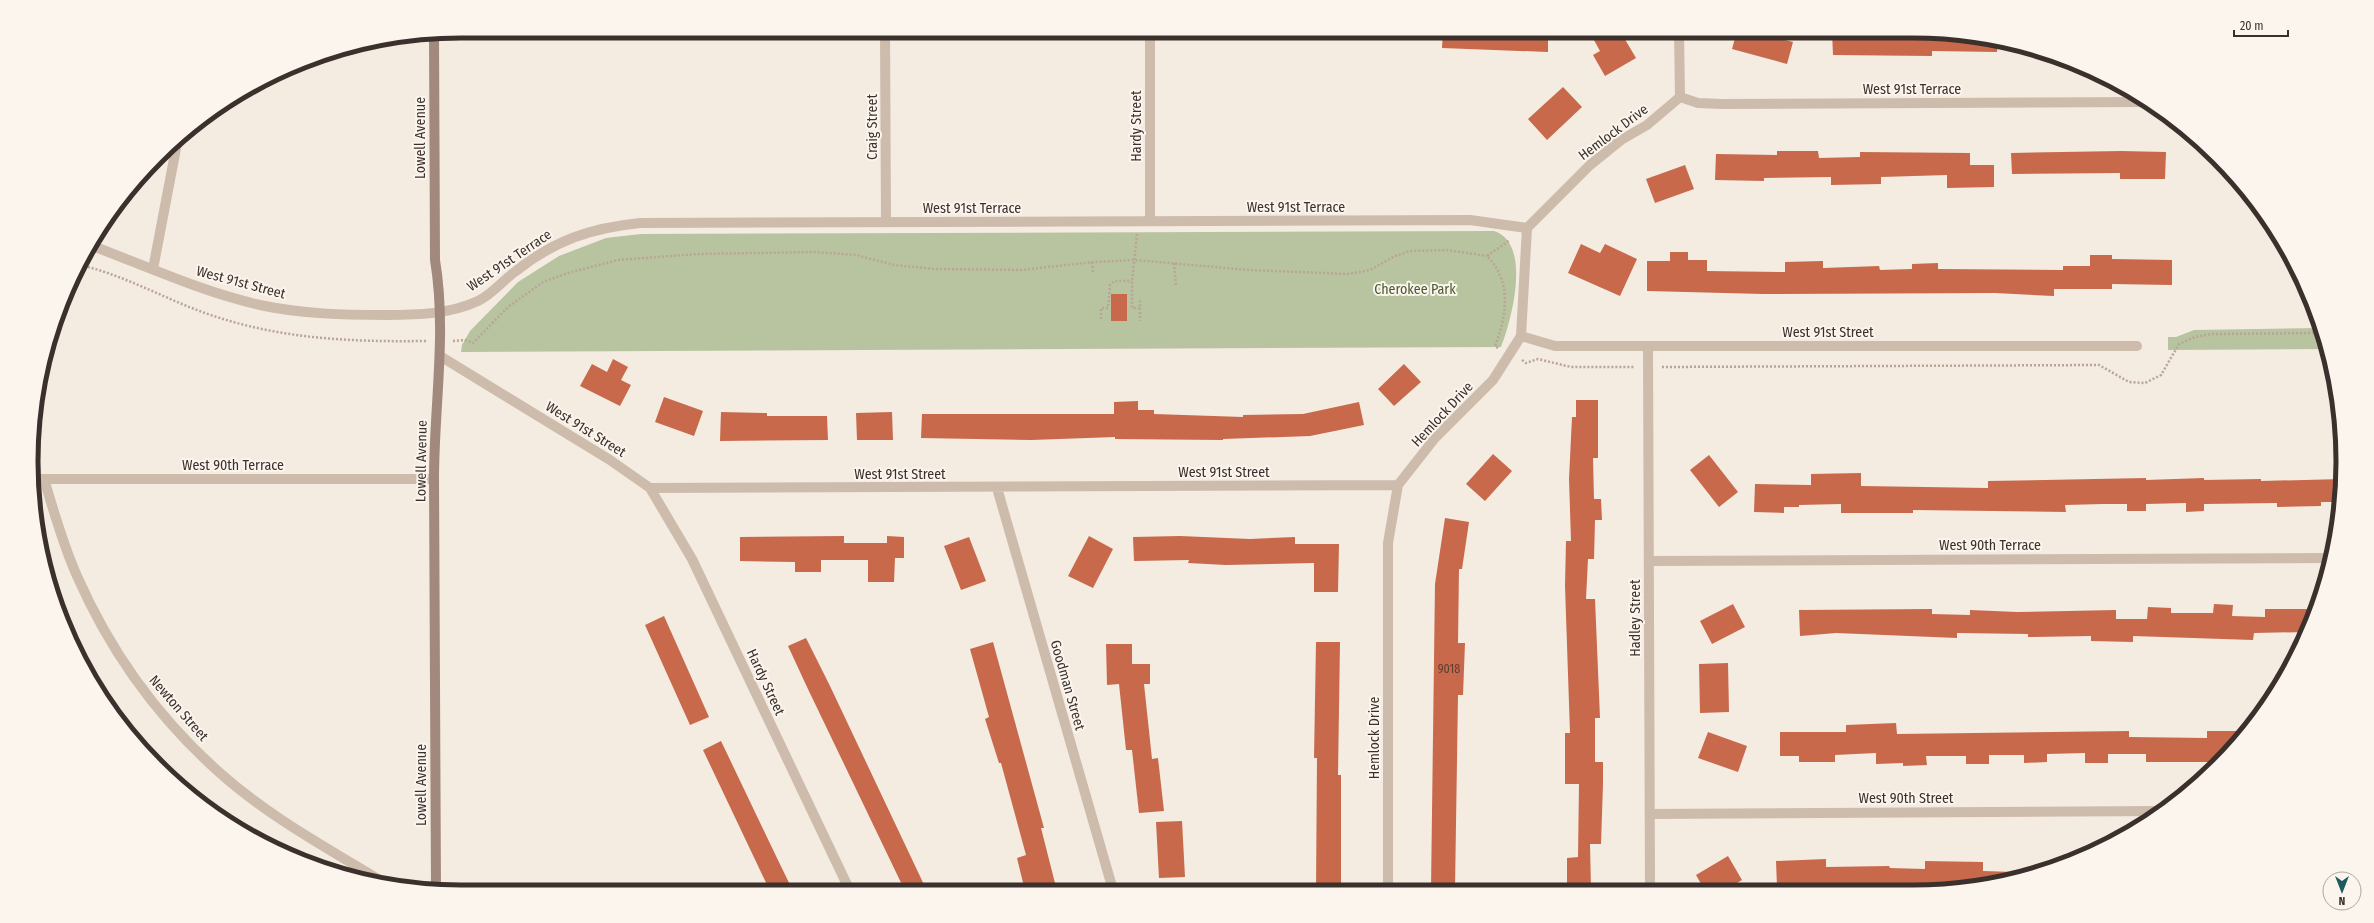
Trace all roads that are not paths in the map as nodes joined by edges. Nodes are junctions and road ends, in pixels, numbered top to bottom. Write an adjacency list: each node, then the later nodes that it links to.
1 (885, 38): 9 (street, Craig Street)
2 (1150, 38): 8 (street, Hardy Street)
3 (1679, 38): 5 (street)
4 (434, 39): 13 (street, Lowell Avenue)
5 (1680, 97): 6 (street, West 91st Terrace); 10 (street, Hemlock Drive)
6 (2136, 102)
7 (176, 149): 12 (street)
8 (1150, 221): 9 (street, West 91st Terrace); 10 (street, West 91st Terrace)
9 (886, 222): 13 (street, West 91st Terrace)
10 (1527, 228): 14 (street, Hemlock Drive)
11 (96, 247): 12 (street, West 91st Street)
12 (153, 269): 13 (street, West 91st Street)
13 (440, 312): 17 (street, Lowell Avenue)
14 (1521, 336): 16 (street, West 91st Street); 21 (street, Hemlock Drive)
15 (2137, 346): 16 (street, West 91st Street)
16 (1648, 347): 25 (street, Hadley Street)
17 (440, 356): 18 (street, Lowell Avenue); 22 (street, West 91st Street)
18 (434, 479): 20 (street, West 90th Terrace); 29 (street, Lowell Avenue)
19 (39, 480): 20 (street, West 90th Terrace)
20 (44, 480): 28 (street, Newton Street)
21 (1398, 485): 23 (street, West 91st Street); 32 (street, Hemlock Drive)
22 (650, 488): 23 (street, West 91st Street); 30 (street, Hardy Street)
23 (997, 488): 31 (street, Goodman Street)
24 (2325, 558): 25 (street, West 90th Terrace)
25 (1649, 561): 27 (street, Hadley Street)
26 (2152, 811): 27 (street, West 90th Street)
27 (1650, 814): 33 (street, Hadley Street)
28 (373, 876)
29 (436, 884)
30 (847, 885)
31 (1112, 885)
32 (1388, 885)
33 (1650, 885)

